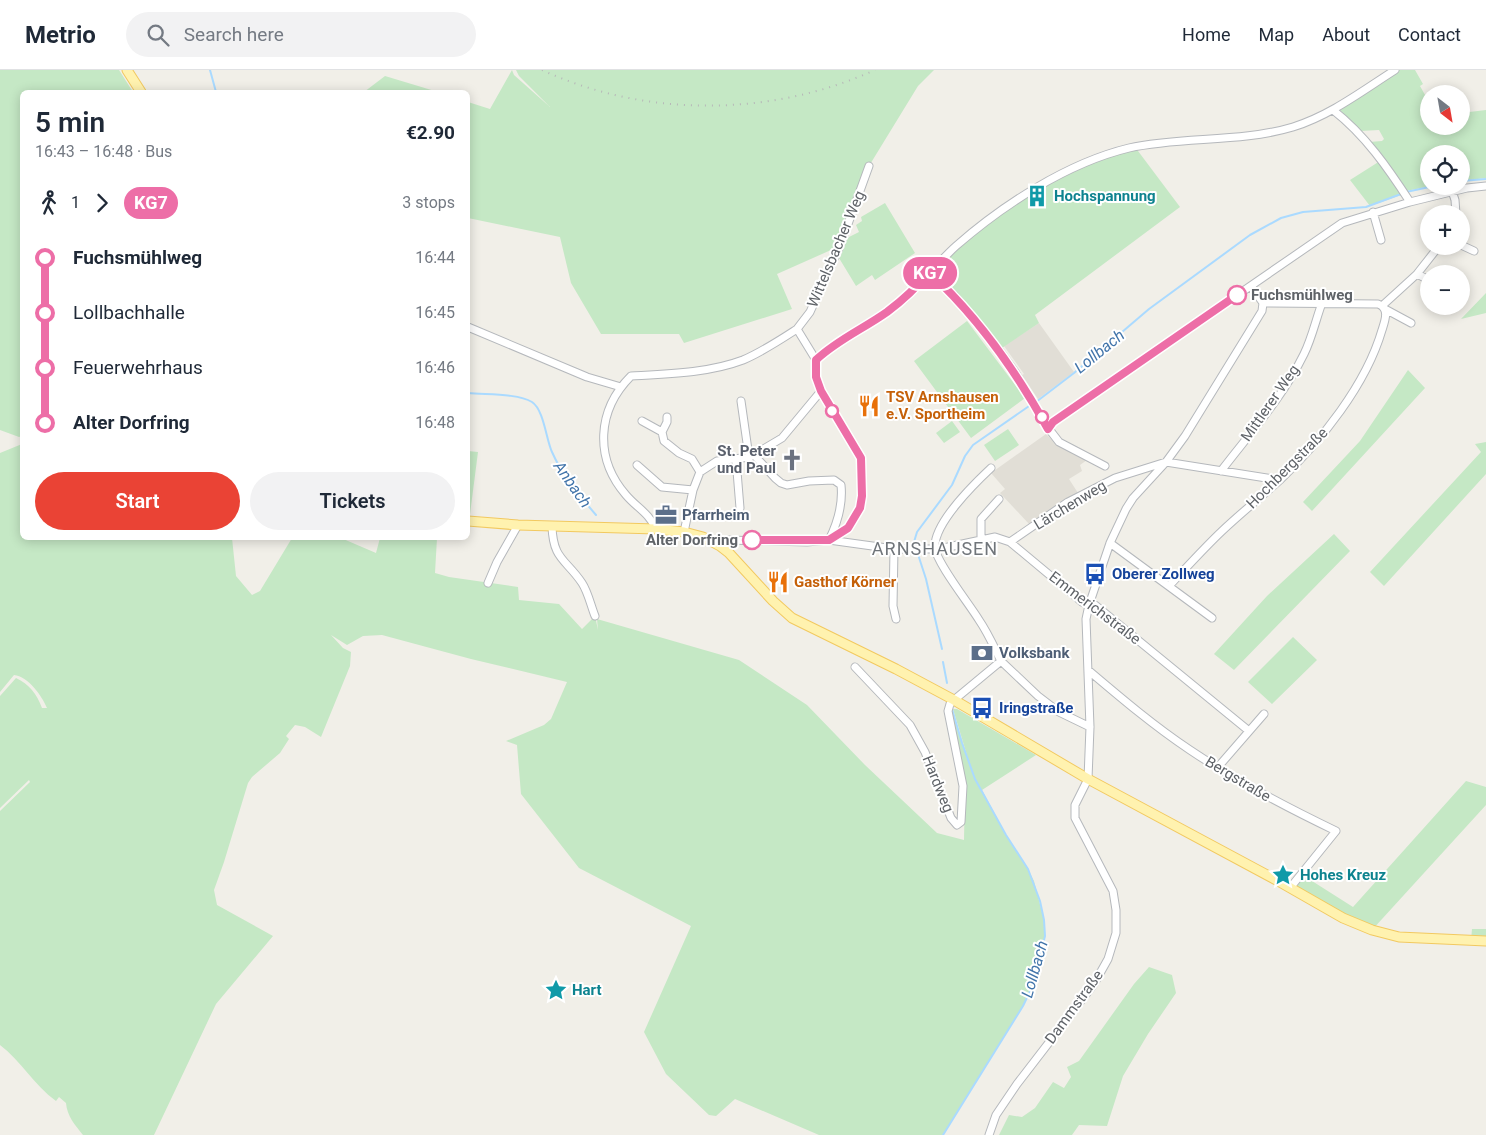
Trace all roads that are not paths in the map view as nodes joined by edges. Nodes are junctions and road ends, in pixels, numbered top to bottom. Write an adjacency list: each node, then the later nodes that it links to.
1 (127, 70): 3 (main road)
2 (1395, 70): 4 (street)
3 (140, 90)
4 (1333, 110): 9 (street); 15 (street)
5 (869, 166): 24 (street, Wittelsbacher Weg)
6 (1486, 186): 7 (street)
7 (1470, 188)
8 (1420, 194): 9 (street)
9 (1406, 196): 10 (street)
10 (1373, 212): 11 (street); 18 (street)
11 (1381, 240)
12 (1470, 249): 13 (street)
13 (1474, 251)
14 (1432, 255): 16 (street)
15 (929, 272): 25 (street); 31 (street)
16 (1417, 274): 17 (street); 21 (street)
17 (1420, 276)
18 (1251, 286): 19 (street); 31 (street)
19 (1264, 302): 20 (street); 35 (street)
20 (1322, 303): 21 (street); 39 (street, Mittlerer Weg)
21 (1384, 307): 22 (street); 41 (street, Hochbergstraße)
22 (1411, 323)
23 (470, 328): 26 (street)
24 (797, 329): 25 (street); 26 (street)
25 (816, 360): 27 (street)
26 (621, 387): 48 (street)
27 (821, 391): 33 (street); 50 (street)
28 (741, 401): 33 (street)
29 (666, 417): 32 (street)
30 (642, 422): 32 (street)
31 (1048, 429): 37 (street)
32 (662, 432): 40 (street)
33 (751, 456): 34 (street); 50 (street)
34 (736, 459): 40 (street); 44 (street)
35 (1166, 462): 39 (street, Lärchenweg); 52 (street, Lärchenweg); 53 (street)
36 (637, 465): 42 (street)
37 (1105, 466)
38 (991, 468): 56 (street)
39 (1221, 471): 41 (street, Lärchenweg)
40 (700, 472): 42 (street)
41 (1279, 480): 58 (street, Hochbergstraße)
42 (693, 490): 49 (street)
43 (999, 499): 51 (street)
44 (740, 508)
45 (470, 522): 46 (main road)
46 (518, 525): 47 (main road); 57 (street)
47 (552, 526): 48 (main road); 60 (street)
48 (656, 530): 49 (main road)
49 (684, 532): 54 (main road)
50 (829, 540): 54 (street); 55 (street)
51 (981, 540): 52 (street); 56 (street)
52 (1010, 542): 59 (street, Emmerichstraße)
53 (1110, 543): 58 (street); 59 (street)
54 (720, 546): 66 (main road)
55 (894, 548): 56 (street); 62 (street)
56 (935, 549): 63 (street)
57 (488, 584)
58 (1170, 586): 61 (street)
59 (1088, 605): 65 (street); 69 (street, Emmerichstraße)
60 (595, 616)
61 (1212, 618)
62 (896, 619)
63 (1001, 661): 66 (street); 68 (street)
64 (855, 667): 66 (street, Hardweg)
65 (1088, 670): 68 (street); 70 (street, Bergstraße)
66 (954, 700): 71 (main road)
67 (1264, 714): 69 (street)
68 (1090, 727): 71 (street)
69 (1250, 731): 70 (street)
70 (1218, 767): 72 (street, Bergstraße)
71 (1088, 779): 72 (main road); 74 (street, Dammstraße)
72 (1290, 888): 73 (main road)
73 (1486, 941)
74 (989, 1135)

